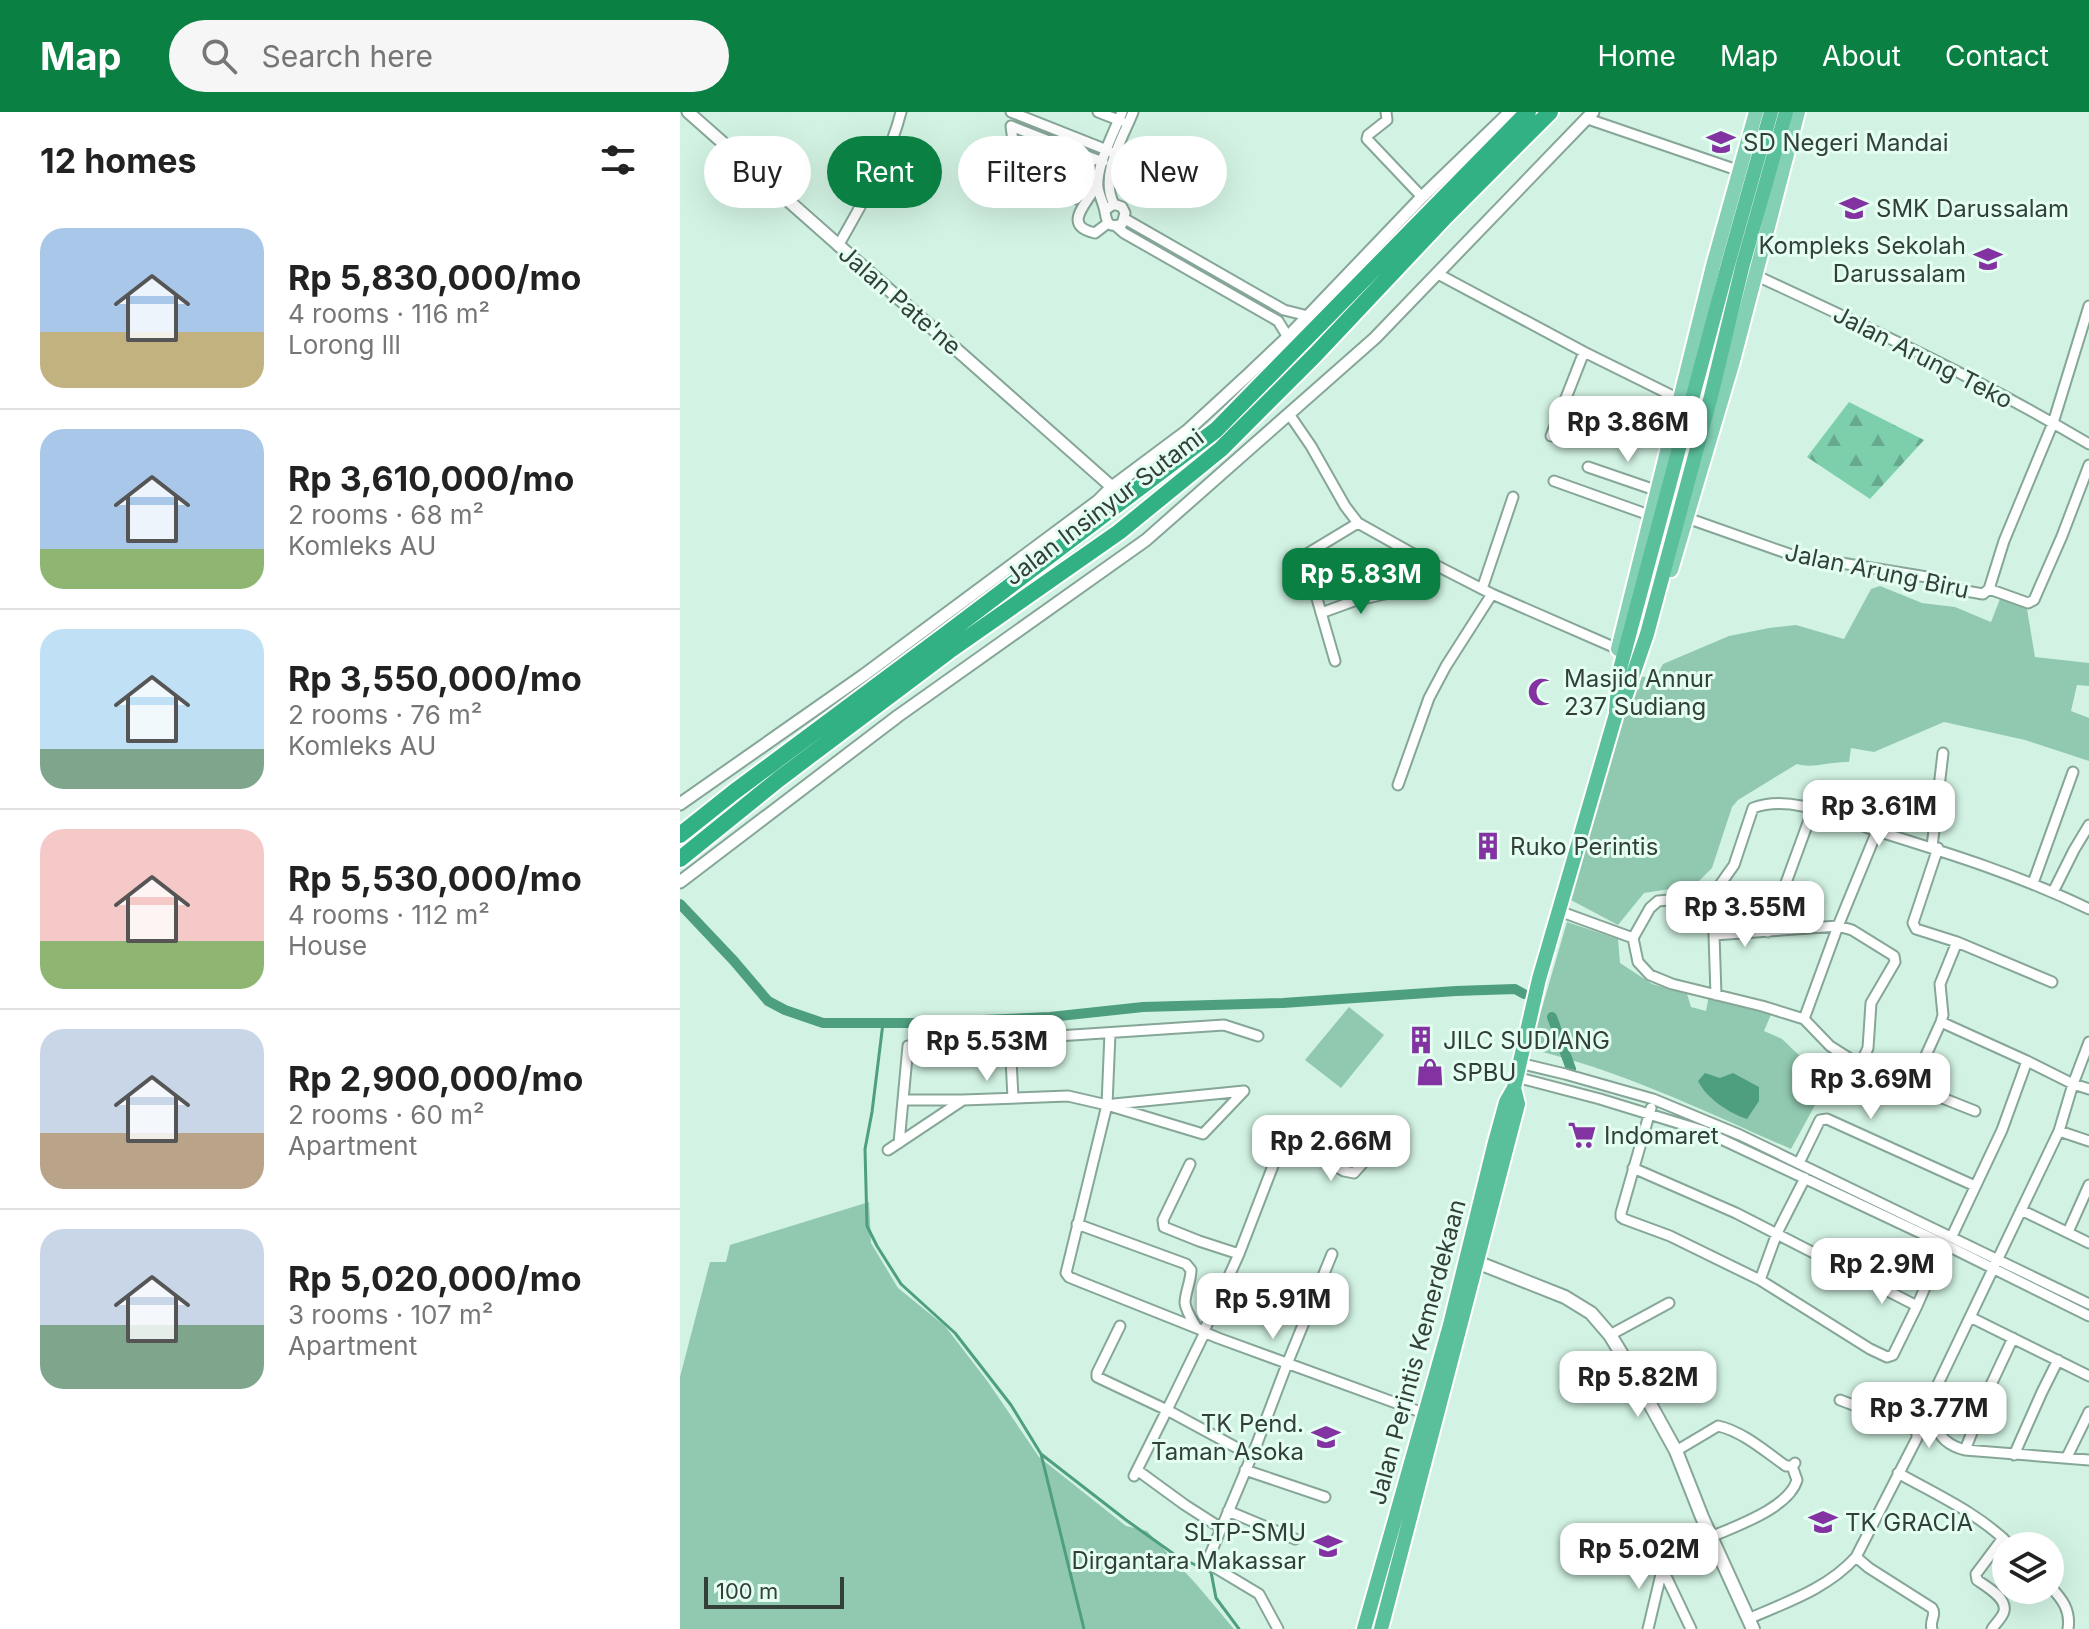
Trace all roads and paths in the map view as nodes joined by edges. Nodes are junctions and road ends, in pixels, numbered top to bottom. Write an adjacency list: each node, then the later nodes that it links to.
1 (688, 112): 28 (street, Jalan Pate'ne)
2 (901, 112): 28 (street)
3 (1011, 112): 16 (street)
4 (1098, 112): 15 (street)
5 (1133, 112): 15 (street)
6 (1386, 112): 24 (street)
7 (1510, 112): 24 (street)
8 (1528, 112): 65 (highway, Jalan Insinyur Sutami)
9 (1550, 112): 67 (highway, Jalan Insinyur Sutami)
10 (1756, 112): 22 (main road, Jalan Perintis Kemerdekaan)
11 (1771, 112): 57 (highway, Jalan Perintis Kemerdekaan)
12 (1786, 112): 57 (highway, Jalan Perintis Kemerdekaan)
13 (1798, 112): 30 (main road, Jalan Perintis Kemerdekaan)
14 (1590, 115): 22 (street); 29 (street)
15 (1123, 119)
16 (1111, 152)
17 (1111, 153): 21 (street)
18 (1092, 158): 18 (street)
19 (1095, 159): 21 (street)
20 (1111, 160): 25 (street)
21 (1103, 162): 23 (street)
22 (1740, 171): 37 (main road, Jalan Perintis Kemerdekaan)
23 (1098, 182): 25 (street); 27 (street)
24 (1422, 197): 33 (street)
25 (1110, 207): 26 (street); 27 (street)
26 (1125, 219): 27 (street); 32 (street)
27 (1112, 225): 34 (street)
28 (838, 246): 45 (street, Jalan Pate'ne)
29 (1438, 274): 36 (street); 38 (street)
30 (1755, 275): 39 (street, Jalan Arung Teko); 49 (main road, Jalan Perintis Kemerdekaan)
31 (2089, 306): 39 (street, Jalan Arung Biru)
32 (1284, 310): 33 (street); 34 (street)
33 (1308, 316): 35 (street)
34 (1278, 321): 35 (street)
35 (1288, 337): 45 (street)
36 (1584, 352): 37 (street); 40 (street)
37 (1681, 400): 46 (main road, Jalan Perintis Kemerdekaan)
38 (1289, 414): 50 (street); 68 (street)
39 (2053, 423): 41 (street, Jalan Arung Teko); 52 (street, Jalan Arung Biru)
40 (1551, 436)
41 (2089, 444)
42 (2089, 465): 52 (street)
43 (1588, 467): 46 (street)
44 (1554, 481): 48 (street)
45 (1112, 487): 61 (street)
46 (1658, 491): 48 (main road, Jalan Perintis Kemerdekaan)
47 (1513, 497): 53 (street)
48 (1652, 516): 55 (main road, Jalan Perintis Kemerdekaan)
49 (1687, 518): 52 (street, Jalan Arung Biru); 57 (main road, Jalan Perintis Kemerdekaan)
50 (1358, 523): 51 (street); 54 (street)
51 (1408, 551): 53 (street); 54 (street)
52 (1989, 589)
53 (1487, 591): 55 (street); 60 (street)
54 (1321, 613): 56 (street)
55 (1618, 649): 57 (main road, Jalan Perintis Kemerdekaan)
56 (1335, 661)
57 (1626, 675): 73 (highway, Jalan Perintis Kemerdekaan)
58 (1943, 753): 66 (street)
59 (2073, 772): 69 (street)
60 (1398, 785)
61 (680, 804)
62 (1813, 809): 64 (street); 71 (street); 75 (street)
63 (2089, 825): 70 (street)
64 (1877, 831): 66 (street); 74 (street)
65 (680, 835)
66 (1935, 848): 69 (street); 78 (street)
67 (680, 859)
68 (680, 882)
69 (2033, 883): 70 (street)
70 (2053, 892): 72 (street)
71 (1712, 896): 76 (street); 77 (street)
72 (2089, 909)
73 (1559, 911): 77 (street); 89 (highway, Jalan Perintis Kemerdekaan)
74 (1838, 926): 75 (street); 81 (street); 88 (street)
75 (1768, 932): 76 (street)
76 (1714, 935): 80 (street)
77 (1633, 938): 80 (street)
78 (1957, 942): 79 (street); 82 (street)
79 (2052, 982)
80 (1716, 995): 81 (street)
81 (1804, 1019): 88 (street)
82 (1941, 1022): 87 (street); 91 (street)
83 (1110, 1033): 84 (street); 85 (street); 97 (street)
84 (1258, 1036)
85 (1010, 1040): 93 (street); 95 (street)
86 (2089, 1042): 90 (street)
87 (2027, 1061): 90 (street); 110 (street)
88 (1860, 1065): 91 (street)
89 (1517, 1076): 94 (street); 99 (street); 119 (highway, Jalan Perintis Kemerdekaan)
90 (2073, 1084): 92 (street); 101 (street)
91 (1912, 1086): 98 (street)
92 (2089, 1089)
93 (1013, 1098): 96 (street); 97 (street)
94 (1653, 1099): 99 (street); 105 (street)
95 (903, 1100): 96 (street); 103 (street)
96 (963, 1100): 103 (street)
97 (1107, 1105): 97 (street); 112 (street)
98 (1975, 1111)
99 (1649, 1114): 107 (street); 108 (street)
100 (1384, 1122): 117 (street)
101 (2059, 1131): 102 (street); 111 (street)
102 (2089, 1141)
103 (899, 1143): 104 (street)
104 (888, 1150)
105 (1799, 1163): 110 (street); 115 (street)
106 (1190, 1164): 117 (street)
107 (1633, 1168): 114 (street); 121 (street)
108 (1805, 1178): 114 (street); 115 (street)
109 (2089, 1185): 113 (street)
110 (1975, 1186): 115 (street)
111 (2021, 1210): 113 (street); 120 (street)
112 (1077, 1224): 128 (street); 128 (street)
113 (2068, 1232): 116 (street)
114 (1777, 1233): 121 (street); 124 (street)
115 (1948, 1240): 120 (street); 124 (street)
116 (2089, 1243)
117 (1239, 1254): 128 (street)
118 (1332, 1254): 132 (street)
119 (1472, 1260): 129 (main road); 137 (highway, Jalan Perintis Kemerdekaan); 162 (highway, Jalan Perintis Kemerdekaan)
120 (1995, 1264): 123 (street); 125 (street); 126 (street)
121 (1760, 1280): 124 (street)
122 (1669, 1303): 129 (street)
123 (2089, 1304)
124 (1917, 1306)
125 (2089, 1316)
126 (1970, 1317): 130 (street); 138 (street)
127 (1120, 1326): 135 (street)
128 (1202, 1330): 132 (street); 135 (street)
129 (1610, 1335): 139 (main road)
130 (2013, 1338): 131 (street); 138 (street)
131 (2058, 1360): 133 (street); 140 (street)
132 (1287, 1364): 137 (street); 141 (street)
133 (2089, 1376)
134 (1840, 1400): 145 (street)
135 (1167, 1410): 141 (street); 148 (street)
136 (2089, 1412): 142 (street)
137 (1426, 1414): 161 (highway, Jalan Perintis Kemerdekaan)
138 (1965, 1450): 140 (street)
139 (1676, 1451): 150 (main road); 150 (street)
140 (2014, 1455): 142 (street)
141 (1252, 1456): 144 (street)
142 (2067, 1457): 143 (street)
143 (2089, 1460)
144 (1245, 1470): 146 (street); 147 (street)
145 (1898, 1473): 149 (street); 153 (street)
146 (1325, 1497)
147 (1228, 1511): 148 (street); 151 (street)
148 (1221, 1528): 160 (street)
149 (1993, 1532)
150 (1711, 1537): 159 (main road)
151 (1295, 1539)
152 (1653, 1549): 155 (street)
153 (1856, 1557): 159 (street); 165 (street)
154 (1992, 1557): 156 (street)
155 (1662, 1570): 163 (street); 164 (street)
156 (1992, 1592)
157 (2064, 1603): 167 (street)
158 (2004, 1604): 166 (street)
159 (1751, 1624)
160 (1278, 1629)
161 (1364, 1629)
162 (1381, 1629)
163 (1648, 1629)
164 (1691, 1629)
165 (1932, 1629)
166 (1992, 1629)
167 (2068, 1629)

